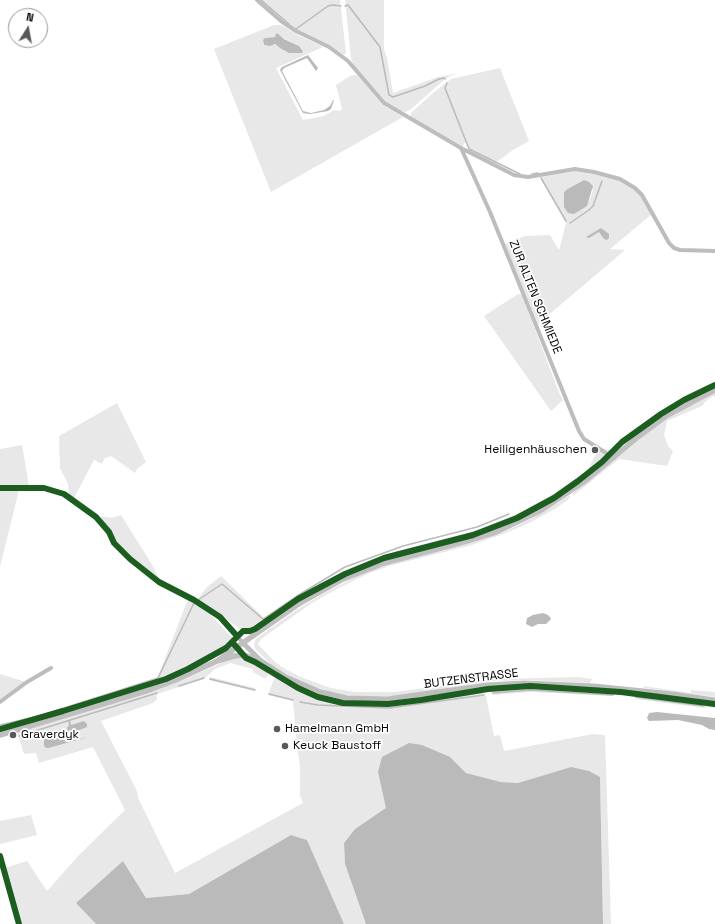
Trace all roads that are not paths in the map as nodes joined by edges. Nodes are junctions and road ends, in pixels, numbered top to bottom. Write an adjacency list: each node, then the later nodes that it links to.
1 (257, 0): 2 (street)
2 (461, 148): 3 (street); 5 (street, ZUR ALTEN SCHMIEDE)
3 (715, 251)
4 (715, 390): 5 (main road)
5 (614, 458): 7 (main road)
6 (0, 488): 7 (street)
7 (244, 644): 8 (street, BUTZENSTRASSE); 9 (main road)
8 (260, 660): 9 (main road); 11 (street, BUTZENSTRASSE)
9 (217, 661): 13 (main road)
10 (51, 668): 12 (street)
11 (715, 700)
12 (0, 702)
13 (0, 735)
14 (0, 856): 15 (street)
15 (19, 924)

